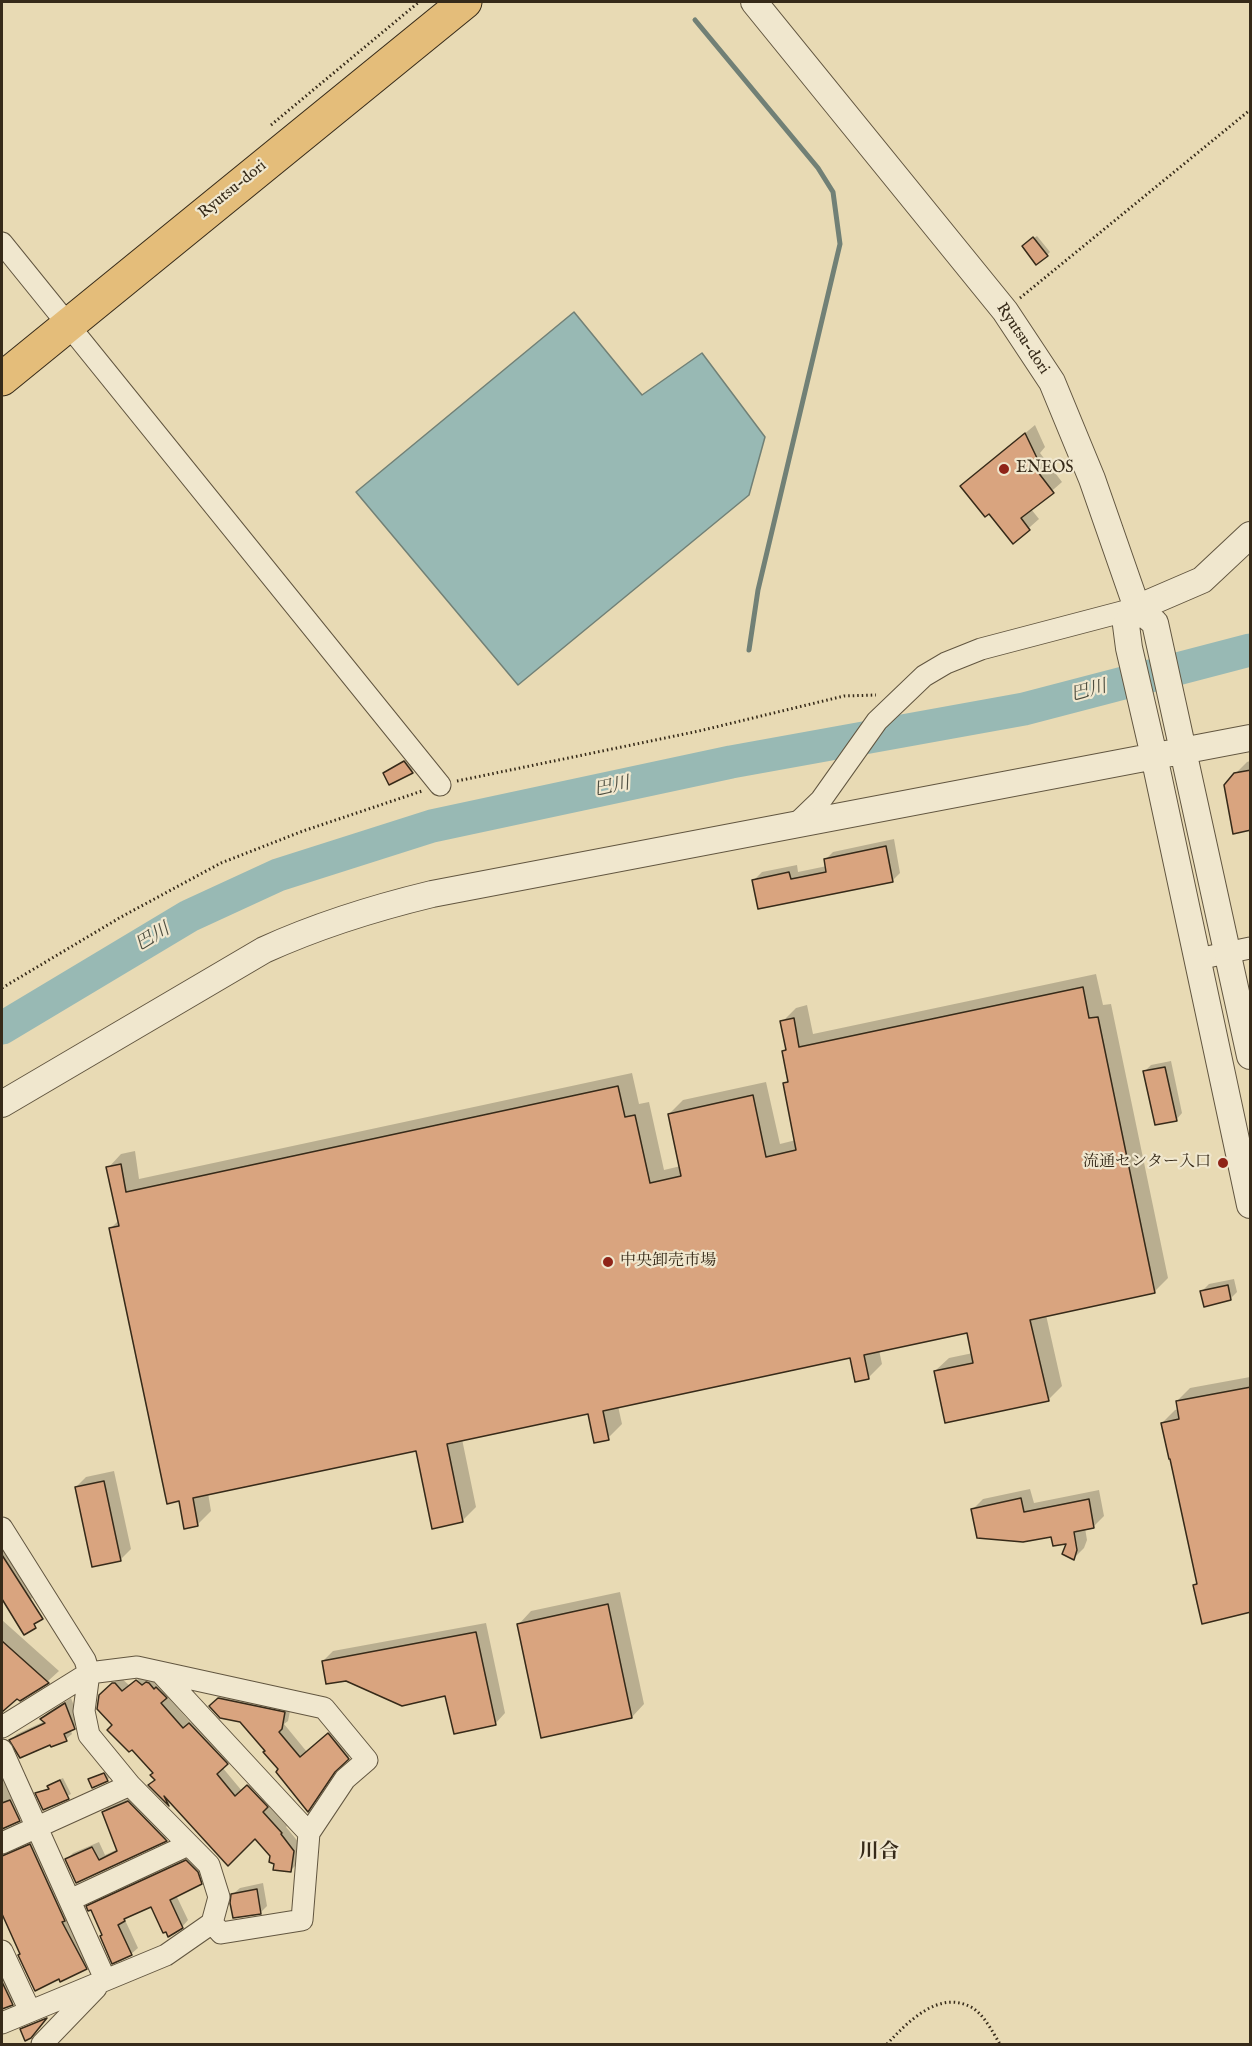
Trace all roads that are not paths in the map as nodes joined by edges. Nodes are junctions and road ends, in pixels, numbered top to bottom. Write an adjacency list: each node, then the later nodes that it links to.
1 (465, 2): 4 (main road, Ryutsu-dori)
2 (754, 2): 7 (street, Ryutsu-dori)
3 (2, 243): 4 (street)
4 (68, 325): 5 (main road, Ryutsu-dori); 11 (street)
5 (2, 379)
6 (1251, 535): 7 (street)
7 (1137, 608): 9 (street); 10 (street); 12 (street)
8 (1251, 738): 9 (street)
9 (1184, 750): 10 (street); 13 (street)
10 (1154, 756): 12 (street); 14 (street)
11 (440, 785)
12 (793, 827): 17 (street)
13 (1239, 951): 14 (street); 15 (street)
14 (1198, 959): 18 (street)
15 (1245, 1006): 16 (street)
16 (1251, 1056)
17 (2, 1104)
18 (1251, 1205)
19 (2, 1528): 20 (street)
20 (89, 1673): 21 (street); 22 (street); 24 (street)
21 (160, 1673): 26 (street); 26 (street)
22 (2, 1727)
23 (2, 1750): 25 (street)
24 (130, 1785): 25 (street); 28 (street)
25 (37, 1826): 27 (street); 29 (street)
26 (309, 1833): 30 (street)
27 (2, 1843)
28 (188, 1845): 29 (street); 30 (street)
29 (70, 1900): 32 (street)
30 (212, 1923): 32 (street)
31 (2, 1952): 33 (street)
32 (105, 1979): 33 (street); 35 (street)
33 (30, 2011): 34 (street)
34 (2, 2023)
35 (42, 2044)

